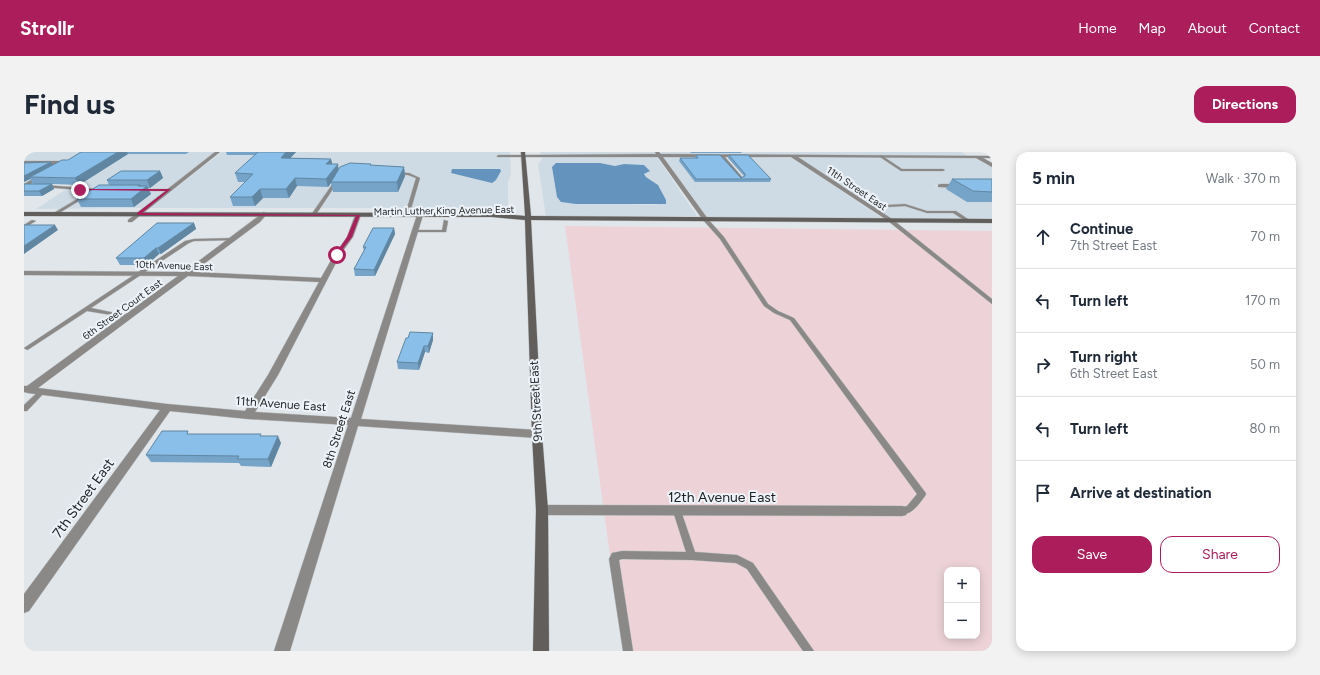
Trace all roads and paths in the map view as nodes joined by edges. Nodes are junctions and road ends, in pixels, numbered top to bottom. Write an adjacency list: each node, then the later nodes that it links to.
1 (218, 152): 27 (street)
2 (965, 152): 9 (street)
3 (523, 154): 4 (street); 6 (lane); 36 (street, 9th Street East)
4 (658, 154): 5 (street); 37 (street)
5 (721, 155): 7 (street); 18 (street)
6 (498, 156)
7 (793, 156): 8 (street); 28 (street, 11th Street East)
8 (881, 156): 9 (street); 14 (lane)
9 (975, 157): 10 (street); 12 (street)
10 (992, 157)
11 (24, 163): 13 (street)
12 (992, 165)
13 (54, 169)
14 (944, 170)
15 (388, 172): 34 (lane)
16 (48, 173): 19 (street)
17 (340, 175): 33 (lane)
18 (740, 178)
19 (24, 186): 23 (lane)
20 (38, 186): 24 (lane)
21 (940, 186): 22 (street)
22 (970, 186)
23 (30, 187)
24 (94, 190): 25 (lane); 30 (lane)
25 (102, 190)
26 (132, 190): 27 (lane)
27 (170, 190): 31 (street)
28 (870, 207): 38 (street, 11th Street East); 43 (lane)
29 (24, 214): 30 (street, Martin Luther King Avenue East)
30 (54, 214): 31 (street, Martin Luther King Avenue East)
31 (138, 214): 32 (street, Martin Luther King Avenue East); 41 (street)
32 (264, 214): 33 (street, Martin Luther King Avenue East); 42 (street, 6th Street Court East)
33 (313, 214): 35 (street, Martin Luther King Avenue East)
34 (407, 215): 35 (street, Martin Luther King Avenue East); 46 (street, Martin Luther King Avenue East)
35 (356, 218): 42 (street, Martin Luther King Avenue East); 46 (street, Martin Luther King Avenue East); 52 (street)
36 (528, 218): 37 (street, Martin Luther King Avenue East); 45 (street, Martin Luther King Avenue East); 46 (street, Martin Luther King Avenue East); 63 (street, 9th Street East)
37 (705, 219): 38 (street, Martin Luther King Avenue East); 65 (lane)
38 (890, 220): 43 (street, Martin Luther King Avenue East); 53 (lane)
39 (24, 221): 40 (street, Martin Luther King Avenue East)
40 (34, 221): 41 (street, Martin Luther King Avenue East); 47 (lane)
41 (130, 221): 42 (street, Martin Luther King Avenue East)
42 (258, 221): 48 (street, 6th Street Court East)
43 (969, 221): 44 (street, Martin Luther King Avenue East)
44 (992, 221)
45 (446, 222): 46 (street, Martin Luther King Avenue East); 46 (lane)
46 (417, 223): 62 (street, 8th Street East)
47 (24, 227)
48 (234, 239): 50 (lane); 51 (street, 6th Street Court East)
49 (24, 273): 50 (street, 10th Avenue East)
50 (141, 274): 51 (street, 10th Avenue East); 54 (lane)
51 (186, 274): 52 (street, 10th Avenue East); 55 (street, 6th Street Court East)
52 (324, 280): 61 (street)
53 (992, 302)
54 (86, 309): 55 (lane); 56 (lane)
55 (128, 317): 57 (street, 6th Street Court East)
56 (27, 348)
57 (26, 390): 58 (street, 11th Avenue East)
58 (42, 392): 59 (street, 11th Avenue East); 60 (lane)
59 (167, 407): 61 (street, 11th Avenue East); 68 (street, 7th Street East)
60 (24, 409)
61 (248, 415): 62 (street, 11th Avenue East)
62 (354, 422): 63 (street, 11th Avenue East); 69 (street, 8th Street East)
63 (537, 434): 64 (street, 9th Street East)
64 (542, 510): 66 (street, 12th Avenue East); 70 (street, 9th Street East)
65 (902, 511): 66 (street, 12th Avenue East)
66 (677, 512): 67 (lane)
67 (692, 556): 71 (lane); 72 (lane)
68 (24, 606)
69 (282, 651)
70 (541, 651)
71 (628, 651)
72 (809, 651)

